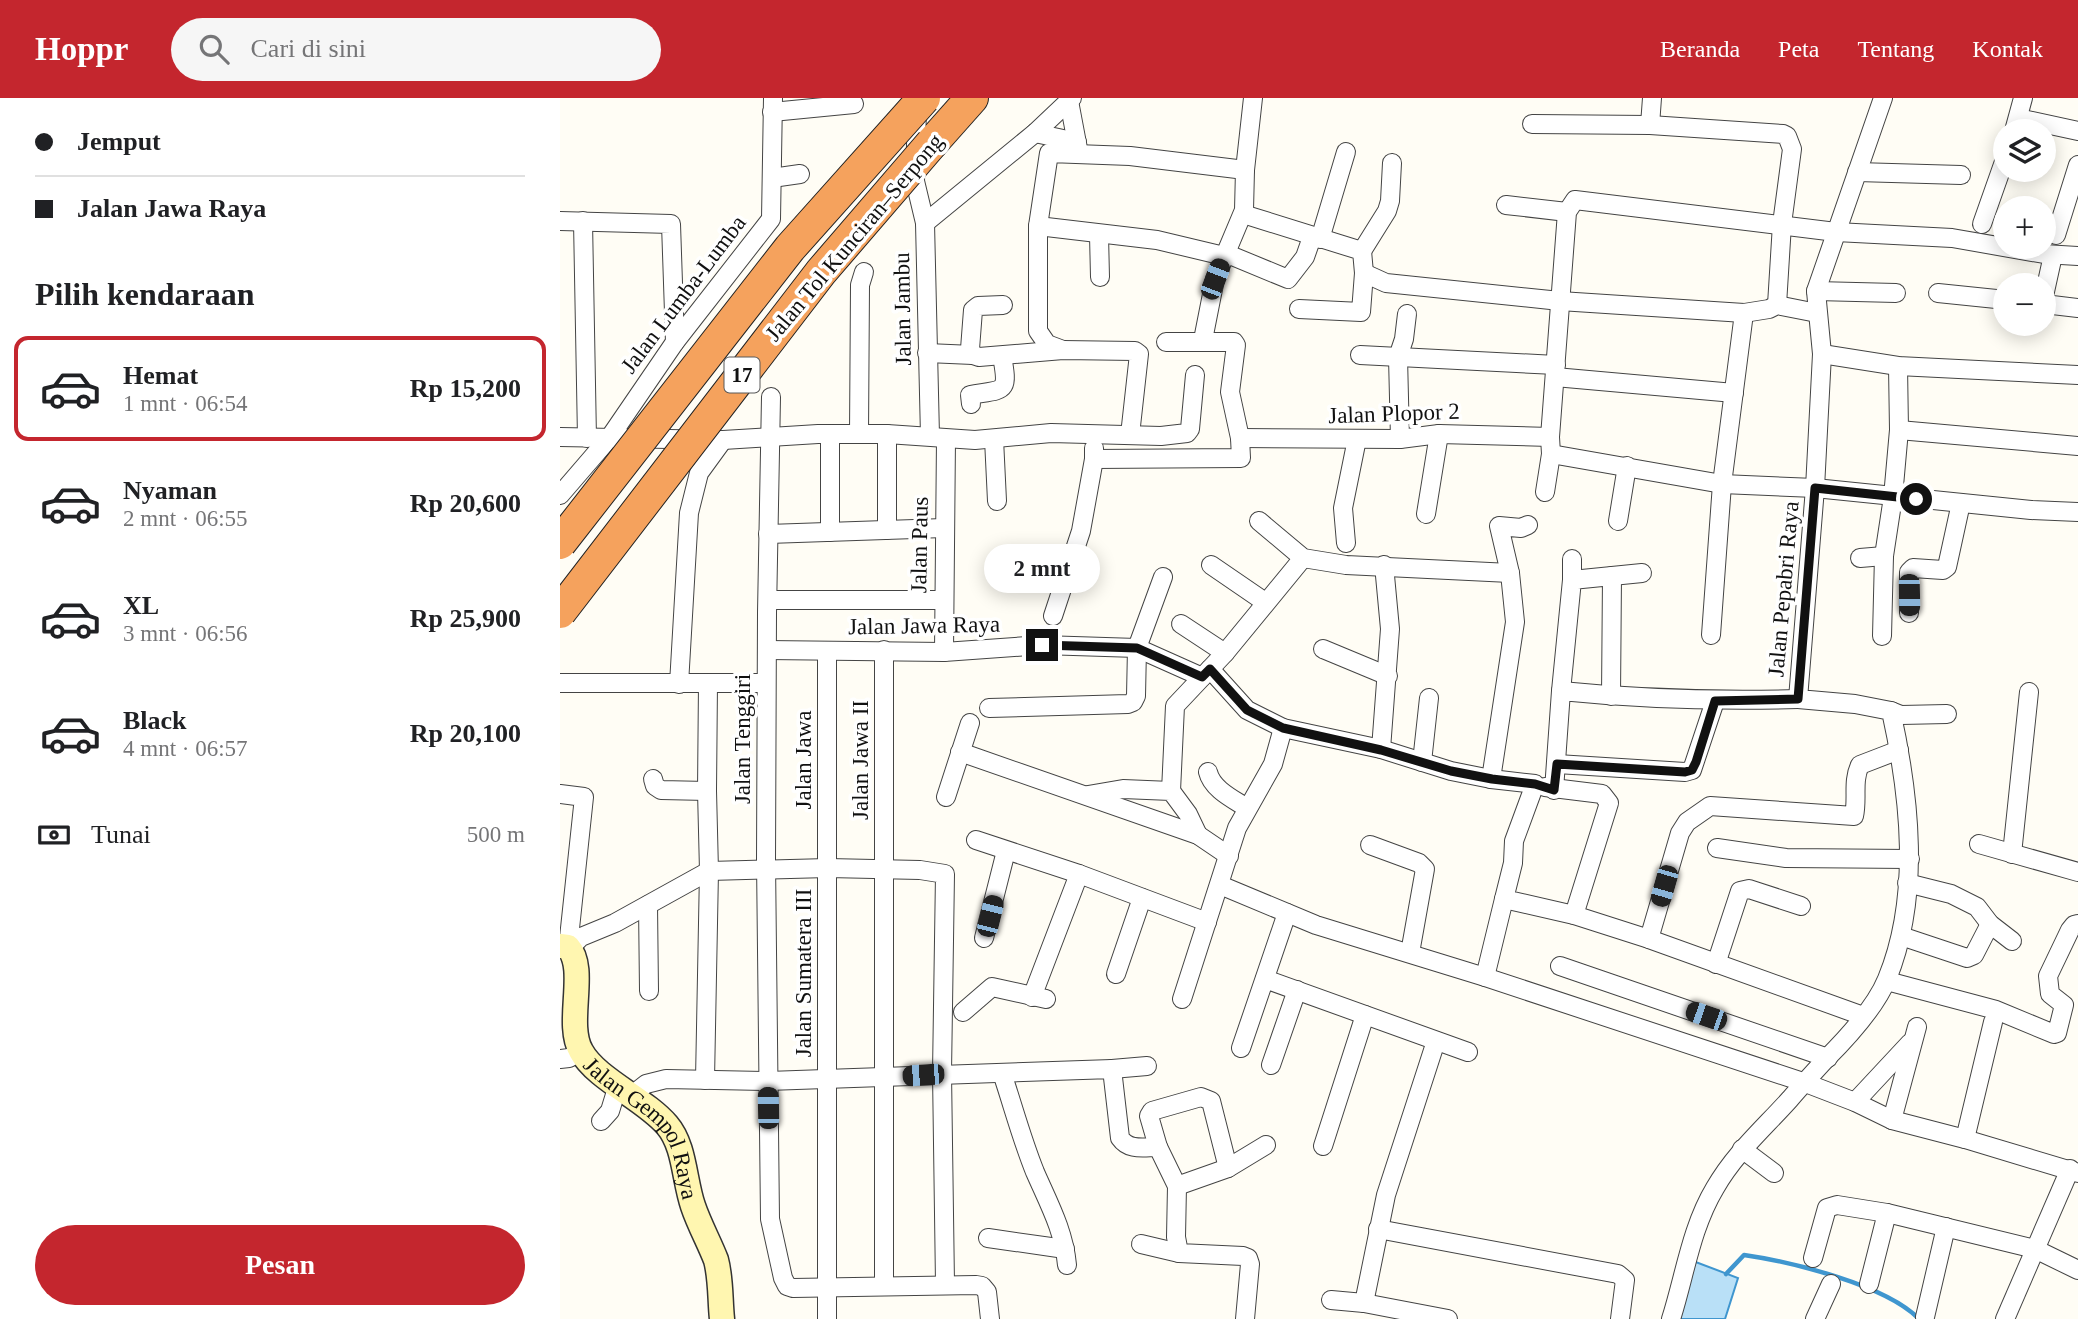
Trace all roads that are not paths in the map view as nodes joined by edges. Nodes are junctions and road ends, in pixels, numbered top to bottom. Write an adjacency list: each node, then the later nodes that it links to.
1 (917, 98): 32 (street, Jalan Jambu)
2 (925, 98): 115 (highway, Jalan Tol Kunciran–Serpong / 17, bridge)
3 (972, 98): 131 (highway, Jalan Tol Kunciran–Serpong / 17, bridge)
4 (1253, 98): 21 (street)
5 (1652, 98): 13 (street)
6 (1883, 98): 22 (street, Jalan Pepabri Raya)
7 (2023, 98): 11 (street)
8 (1070, 99): 16 (street); 17 (street)
9 (854, 104): 10 (street)
10 (773, 105): 25 (street, Jalan Lumba-Lumba)
11 (2018, 119)
12 (1532, 124): 13 (street)
13 (1650, 125): 33 (street)
14 (2056, 129): 15 (street)
15 (2078, 131)
16 (1035, 132): 17 (street); 32 (street)
17 (1078, 148): 21 (street); 35 (street)
18 (1346, 152): 39 (street)
19 (1392, 163): 41 (street)
20 (2078, 165): 38 (street)
21 (1245, 170): 29 (street)
22 (1857, 172): 24 (street); 36 (street, Jalan Pepabri Raya)
23 (800, 174): 25 (street)
24 (1961, 175)
25 (772, 178): 62 (street, Jalan Lumba-Lumba)
26 (1997, 182): 34 (street)
27 (1506, 205): 28 (street)
28 (1567, 212): 33 (street); 52 (street)
29 (1243, 214): 39 (street); 42 (street)
30 (560, 221): 31 (street)
31 (583, 221): 62 (street); 87 (street)
32 (925, 223): 65 (street, Jalan Jambu)
33 (1782, 224): 36 (street); 54 (street)
34 (1982, 224)
35 (1038, 226): 37 (street); 64 (street)
36 (1836, 232): 40 (street); 48 (street, Jalan Pepabri Raya)
37 (1099, 234): 42 (street); 47 (street)
38 (2056, 235)
39 (1316, 238): 41 (street); 42 (street)
40 (1993, 245)
41 (1362, 251): 46 (street)
42 (1225, 255): 61 (street)
43 (2056, 255): 44 (street)
44 (2078, 256)
45 (864, 272): 81 (street)
46 (1364, 273): 52 (street); 57 (street)
47 (1100, 277)
48 (1816, 291): 49 (street); 59 (street, Jalan Pepabri Raya)
49 (1896, 293)
50 (1938, 293): 51 (street)
51 (1993, 299)
52 (1560, 301): 58 (street); 72 (street)
53 (1003, 305): 67 (street)
54 (1777, 305): 58 (street); 59 (street)
55 (2056, 305): 56 (street)
56 (2078, 308)
57 (1299, 309)
58 (1744, 313): 75 (street)
59 (1817, 313): 66 (street, Jalan Pepabri Raya)
60 (1407, 314): 70 (street)
61 (1203, 340): 63 (street); 90 (street)
62 (675, 342): 85 (street, Jalan Lumba-Lumba)
63 (1166, 342)
64 (1063, 350): 69 (street); 84 (street)
65 (927, 353): 67 (street); 89 (street, Jalan Jambu)
66 (1822, 354): 71 (street); 100 (street, Jalan Pepabri Raya)
67 (973, 355): 69 (street)
68 (1360, 355): 70 (street)
69 (1002, 356): 77 (street)
70 (1398, 357): 72 (street); 93 (street)
71 (1898, 366): 74 (street); 78 (street)
72 (1556, 371): 75 (street); 95 (street)
73 (1195, 375): 84 (street)
74 (2078, 375)
75 (1734, 393): 99 (street)
76 (771, 397): 88 (street, Jalan Tenggiri)
77 (971, 404)
78 (1899, 430): 96 (street); 103 (street)
79 (887, 433): 81 (street); 89 (street); 112 (street)
80 (831, 434): 81 (street); 88 (street); 113 (street)
81 (859, 434)
82 (1094, 434): 84 (street); 91 (street); 97 (street)
83 (1439, 434): 93 (street, Jalan Plopor 2); 95 (street, Jalan Plopor 2); 107 (street)
84 (1130, 435)
85 (610, 437): 87 (street); 94 (street); 102 (street, Jalan Lumba-Lumba)
86 (560, 438): 87 (street)
87 (587, 438)
88 (769, 438): 94 (street); 114 (street, Jalan Tenggiri)
89 (938, 438): 91 (street); 111 (street, Jalan Paus)
90 (1240, 438): 92 (street, Jalan Plopor 2); 97 (street)
91 (994, 439): 104 (street)
92 (1357, 439): 93 (street, Jalan Plopor 2); 116 (street)
93 (1400, 439)
94 (723, 440): 149 (street)
95 (1550, 446): 98 (street, Jalan Plopor 2); 101 (street)
96 (2078, 446)
97 (1094, 459): 133 (street)
98 (1628, 466): 99 (street, Jalan Plopor 2); 109 (street)
99 (1722, 484): 100 (street, Jalan Plopor 2); 135 (street)
100 (1815, 488): 103 (street, Jalan Plopor 2); 154 (street, Jalan Pepabri Raya)
101 (1545, 492)
102 (560, 495)
103 (1893, 496): 105 (street, Jalan Plopor 2); 117 (street)
104 (997, 501)
105 (1961, 503): 106 (street, Jalan Plopor 2); 132 (street)
106 (2078, 512)
107 (1426, 514)
108 (1259, 521): 118 (street)
109 (1618, 521)
110 (1528, 525): 123 (street)
111 (944, 528): 112 (street); 129 (street, Jalan Paus)
112 (887, 530): 113 (street)
113 (830, 531): 114 (street)
114 (768, 534): 128 (street, Jalan Tenggiri)
115 (560, 543)
116 (1346, 543)
117 (1884, 556): 119 (street); 136 (street)
118 (1303, 558): 122 (street); 130 (street)
119 (1860, 558)
120 (1572, 559): 127 (street)
121 (1210, 565): 130 (street)
122 (1384, 565): 123 (street); 145 (street)
123 (1510, 573): 168 (street)
124 (1642, 573): 125 (street)
125 (1612, 576): 127 (street); 152 (street)
126 (1163, 577): 137 (street)
127 (1572, 580): 150 (street)
128 (768, 600): 129 (street); 139 (street, Jalan Tenggiri)
129 (943, 600): 142 (street, Jalan Paus)
130 (1265, 602): 143 (street)
131 (560, 612)
132 (1909, 614)
133 (1053, 616)
134 (1181, 624): 143 (street)
135 (1711, 635)
136 (1882, 636)
137 (1137, 648): 142 (street, Jalan Jawa Raya); 144 (street, Jalan Jawa Raya); 156 (street)
138 (1323, 649): 145 (street)
139 (767, 650): 141 (street, Jalan Jawa Raya); 148 (street, Jalan Tenggiri)
140 (884, 650): 141 (street, Jalan Jawa Raya); 142 (street, Jalan Jawa Raya); 188 (street, Jalan Jawa II)
141 (827, 651): 186 (street, Jalan Jawa)
142 (944, 652)
143 (1225, 653): 144 (street)
144 (1206, 673): 160 (street); 171 (street)
145 (1388, 677): 161 (street)
146 (560, 683): 149 (street)
147 (708, 683): 148 (street); 149 (street); 172 (street)
148 (766, 683): 187 (street, Jalan Tenggiri)
149 (679, 684)
150 (1561, 691): 152 (street); 165 (street)
151 (2029, 692): 183 (street)
152 (1611, 696): 155 (street)
153 (1429, 698): 164 (street)
154 (1798, 699): 155 (street); 157 (street, Jalan Pepabri Raya)
155 (1715, 701): 165 (street)
156 (989, 708)
157 (1891, 711): 158 (street, Jalan Pepabri Raya); 162 (street)
158 (1947, 715)
159 (970, 723): 163 (street)
160 (1283, 728): 161 (street); 176 (street)
161 (1381, 750): 164 (street)
162 (1899, 750): 185 (street); 205 (street)
163 (960, 752): 174 (street); 175 (street)
164 (1422, 762): 168 (street)
165 (1557, 764): 170 (street)
166 (1208, 772): 176 (street)
167 (653, 779): 172 (street)
168 (1492, 779): 169 (street)
169 (1535, 784): 170 (street); 195 (street)
170 (1554, 790): 199 (street)
171 (1171, 791): 174 (street); 177 (street)
172 (707, 792): 189 (street)
173 (560, 794): 207 (street)
174 (1088, 795): 177 (street)
175 (946, 797)
176 (1247, 808): 184 (street)
177 (1198, 835): 184 (street)
178 (976, 840): 182 (street)
179 (1979, 844): 183 (street)
180 (1370, 845): 208 (street)
181 (1717, 848): 185 (street)
182 (1006, 850): 191 (street); 204 (street)
183 (2012, 853): 190 (street)
184 (1229, 856): 193 (street)
185 (1910, 859): 192 (street)
186 (828, 868): 187 (street); 188 (street); 234 (street, Jalan Sumatera III)
187 (767, 869): 189 (street); 236 (street, Jalan Tenggiri)
188 (884, 870): 231 (street); 233 (street, Jalan Jawa II)
189 (709, 871): 196 (street); 235 (street)
190 (2078, 872)
191 (1079, 874): 194 (street); 219 (street)
192 (1907, 883): 202 (street); 203 (street)
193 (1220, 885): 198 (street); 200 (street)
194 (1142, 898): 200 (street); 211 (street)
195 (1504, 899): 199 (street); 212 (street)
196 (648, 905): 207 (street); 215 (street)
197 (1801, 906): 209 (street)
198 (1287, 913): 208 (street); 213 (street)
199 (1574, 915): 205 (street)
200 (1207, 922): 217 (street)
201 (2078, 924): 218 (street)
202 (1990, 925): 203 (street); 206 (street)
203 (1901, 936): 214 (street)
204 (984, 938)
205 (1650, 939): 209 (street)
206 (2012, 942)
207 (566, 947): 226 (street, Jalan Gempol Raya)
208 (1410, 953): 212 (street)
209 (1716, 964): 221 (street)
210 (1560, 966): 227 (street)
211 (1116, 974)
212 (1485, 977): 237 (street)
213 (1265, 979): 216 (street); 224 (street)
214 (1886, 981): 218 (street); 221 (street)
215 (649, 990)
216 (1297, 990): 220 (street); 228 (street)
217 (1182, 999)
218 (2071, 1008)
219 (962, 1012)
220 (1365, 1015): 223 (street); 244 (street)
221 (1863, 1016): 227 (street)
222 (1993, 1022): 242 (street)
223 (1436, 1041): 225 (street); 253 (street)
224 (1241, 1048)
225 (1468, 1052)
226 (570, 1055): 238 (street, Jalan Gempol Raya)
227 (1828, 1058): 237 (street)
228 (1271, 1065)
229 (1147, 1066): 230 (street)
230 (1112, 1069): 232 (street); 245 (street)
231 (942, 1073): 232 (street); 233 (street); 260 (street)
232 (1002, 1073): 254 (street)
233 (884, 1078): 234 (street); 263 (street, Jalan Jawa II)
234 (827, 1079): 236 (street); 264 (street, Jalan Sumatera III)
235 (705, 1080): 236 (street); 238 (street)
236 (768, 1081): 264 (street, Jalan Tenggiri)
237 (1803, 1082): 239 (street); 246 (street)
238 (625, 1090): 241 (street); 268 (street, Jalan Gempol Raya)
239 (1855, 1102): 240 (street); 240 (street)
240 (1892, 1120): 242 (street)
241 (601, 1121)
242 (1965, 1139): 248 (street)
243 (1266, 1145): 247 (street)
244 (1323, 1146)
245 (1158, 1147): 247 (street); 250 (street)
246 (1742, 1149): 249 (street); 274 (street)
247 (1228, 1168): 250 (street)
248 (2074, 1171): 256 (street)
249 (1774, 1173)
250 (1177, 1186): 257 (street)
251 (1887, 1213): 252 (street); 258 (street); 262 (street)
252 (1946, 1227): 256 (street); 267 (street)
253 (1378, 1229): 266 (street); 273 (street)
254 (988, 1238)
255 (1141, 1244): 257 (street)
256 (2035, 1249): 259 (street); 276 (street)
257 (1179, 1253): 271 (street)
258 (1813, 1258)
259 (2078, 1270)
260 (945, 1284): 263 (street); 270 (street)
261 (1830, 1284): 275 (street)
262 (1869, 1284)
263 (884, 1285): 264 (street)
264 (827, 1287): 269 (street, Jalan Sumatera III)
265 (1331, 1300): 266 (street)
266 (1364, 1303): 272 (street)
267 (1925, 1317)
268 (722, 1319)
269 (827, 1319)
270 (990, 1319)
271 (1245, 1319)
272 (1448, 1319)
273 (1620, 1319)
274 (1671, 1319)
275 (1815, 1319)
276 (2005, 1319)

